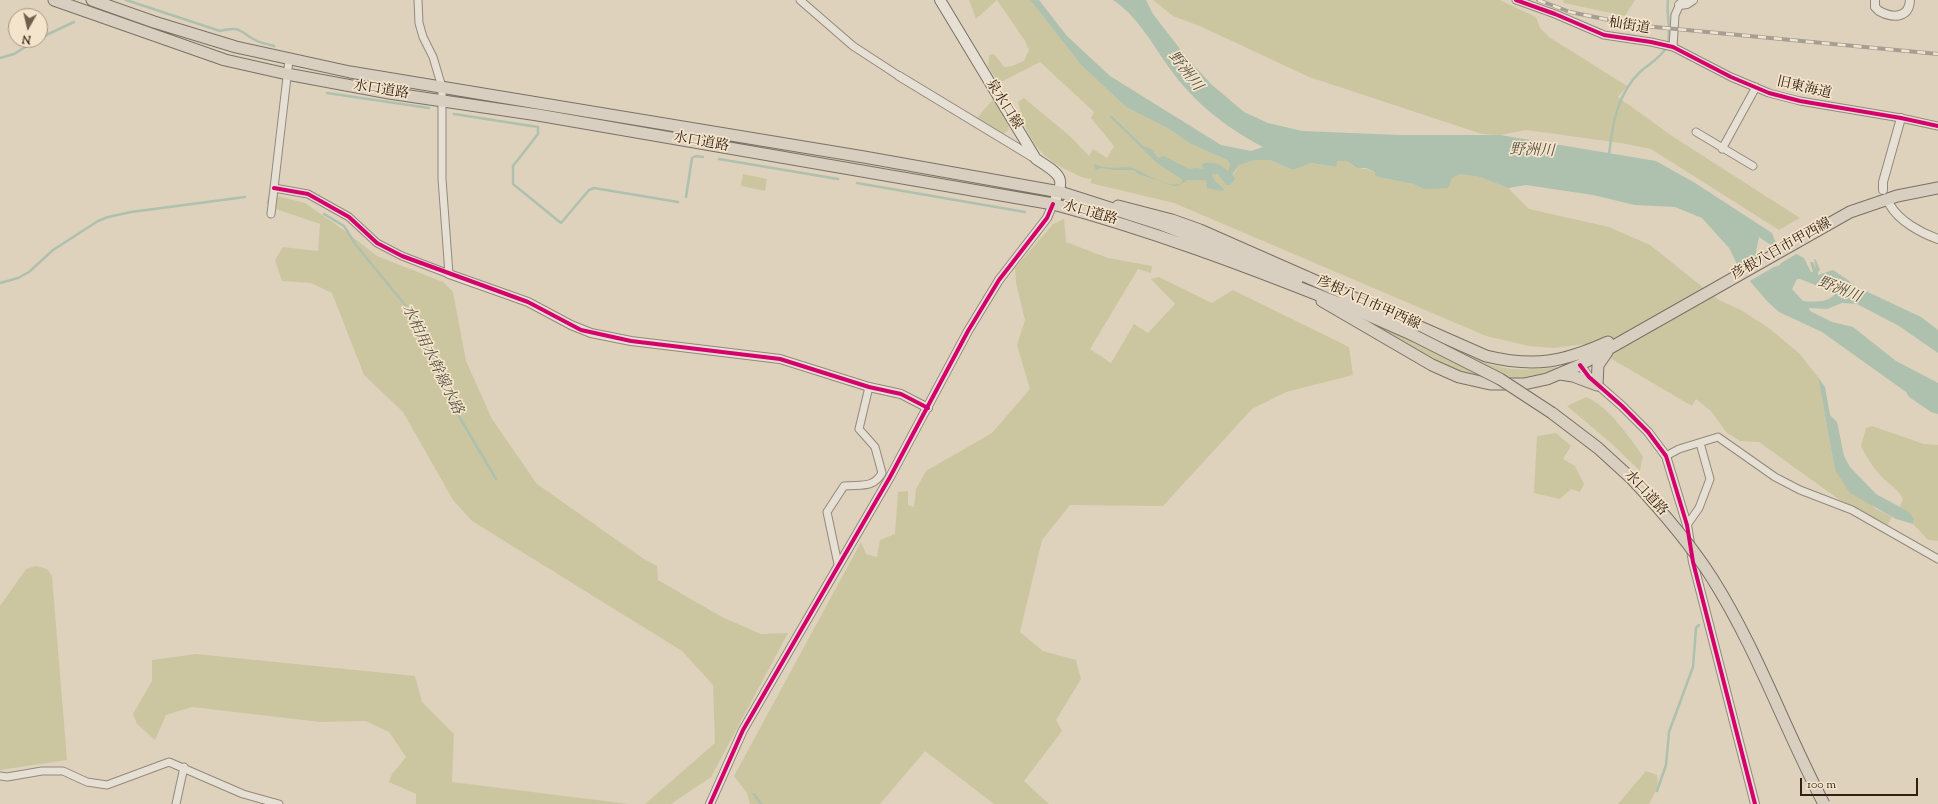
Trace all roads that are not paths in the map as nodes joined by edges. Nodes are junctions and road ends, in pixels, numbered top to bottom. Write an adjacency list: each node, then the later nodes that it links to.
1 (54, 0): 13 (main road, 水口道路)
2 (92, 0): 12 (main road, 水口道路)
3 (418, 0): 15 (street)
4 (800, 0): 14 (street)
5 (940, 0): 22 (main road, 泉水口線)
6 (1516, 0): 11 (street, 杣街道)
7 (1694, 0): 10 (street)
8 (1875, 0): 9 (street)
9 (1910, 0)
10 (1681, 3): 11 (street)
11 (1669, 46): 16 (street, 旧東海道)
12 (289, 60): 13 (street); 15 (main road, 水口道路)
13 (287, 74): 17 (main road, 水口道路); 24 (street)
14 (899, 76): 22 (street)
15 (442, 87): 17 (street); 27 (main road, 水口道路)
16 (1756, 87): 18 (street, 旧東海道); 21 (street)
17 (443, 100): 28 (main road, 水口道路); 33 (street)
18 (1901, 118): 19 (street, 旧東海道); 26 (street)
19 (1938, 126)
20 (1696, 132): 21 (street)
21 (1722, 149): 23 (street)
22 (1036, 159): 27 (main road, 泉水口線)
23 (1753, 166)
24 (274, 188): 31 (street); 33 (street)
25 (1938, 188): 36 (main road, 彦根八日市甲西線)
26 (1883, 190)
27 (1060, 192): 28 (main road); 29 (main road, 水口道路)
28 (1054, 204): 34 (main road, 水口道路); 43 (street)
29 (1103, 204): 35 (main road, 水口道路); 38 (main road, 彦根八日市甲西線)
30 (1890, 205): 32 (street)
31 (271, 214)
32 (1938, 239)
33 (449, 274): 42 (street)
34 (1284, 282): 35 (main road, 水口道路); 40 (main road, 彦根八日市甲西線)
35 (1343, 304): 56 (main road, 水口道路, bridge)
36 (1634, 334): 37 (main road, 彦根八日市甲西線); 37 (main road, 彦根八日市甲西線)
37 (1596, 355): 38 (main road, 彦根八日市甲西線); 39 (main road, 彦根八日市甲西線); 41 (main road)
38 (1550, 362): 39 (main road)
39 (1580, 365): 40 (main road, 彦根八日市甲西線); 41 (street)
40 (1559, 374): 41 (main road)
41 (1597, 385): 45 (street)
42 (870, 387): 43 (street); 46 (street)
43 (928, 408): 46 (street)
44 (1700, 443): 45 (street); 47 (street); 48 (street)
45 (1666, 456): 47 (street)
46 (886, 475): 49 (street); 49 (street)
47 (1687, 525): 55 (street)
48 (1938, 559)
49 (838, 564): 54 (street)
50 (184, 767): 51 (street); 52 (street); 53 (street)
51 (0, 776)
52 (176, 804)
53 (279, 804)
54 (710, 804)
55 (1755, 804)
56 (1824, 804)

